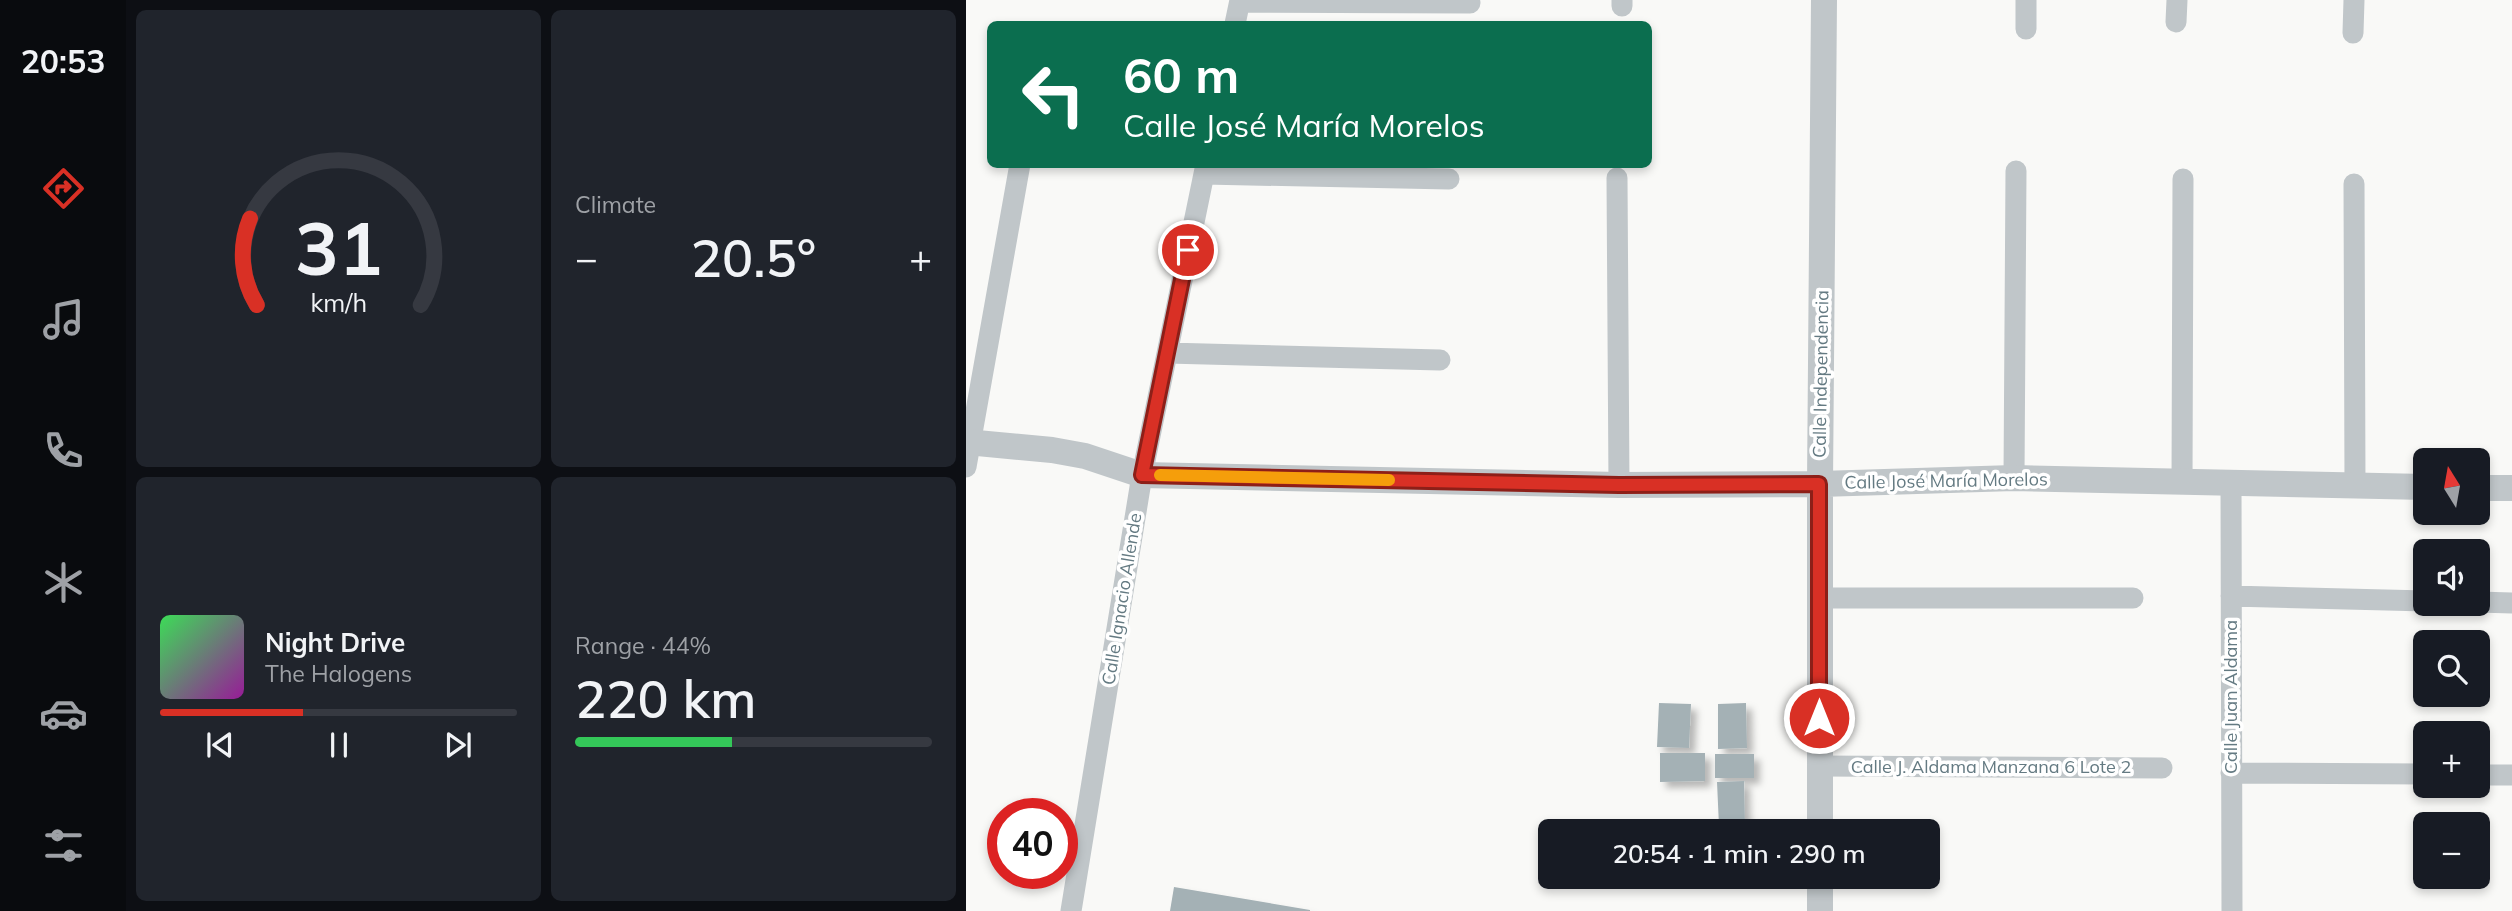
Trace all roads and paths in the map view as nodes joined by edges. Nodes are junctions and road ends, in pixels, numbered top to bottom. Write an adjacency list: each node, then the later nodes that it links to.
1 (1824, 0): 24 (street, Calle Independencia)
2 (2026, 0): 9 (street)
3 (2177, 0): 8 (street)
4 (2354, 0): 10 (street)
5 (1240, 1): 6 (street); 7 (street)
6 (1470, 3)
7 (1236, 21)
8 (2176, 22)
9 (2026, 29)
10 (2353, 33)
11 (1019, 168): 20 (street)
12 (1205, 169): 16 (street); 18 (street, Calle Ignacio Allende)
13 (2016, 172): 22 (street)
14 (1617, 178): 26 (street)
15 (2183, 179): 23 (street)
16 (1448, 180)
17 (2354, 184): 27 (street)
18 (1167, 353): 19 (street); 21 (street, Calle Ignacio Allende)
19 (1440, 360)
20 (967, 451): 21 (street, Calle José María Morelos)
21 (1142, 475): 26 (street, Calle José María Morelos); 45 (street, Calle Ignacio Allende)
22 (2014, 478): 23 (street, Calle José María Morelos); 24 (street, Calle José María Morelos)
23 (2182, 483): 25 (street, Calle José María Morelos)
24 (1819, 484): 26 (street, Calle José María Morelos); 32 (street, Calle Independencia)
25 (2231, 484): 27 (street, Calle José María Morelos); 31 (street, Calle Juan Aldama)
26 (1619, 485)
27 (2355, 486): 28 (street, Calle José María Morelos)
28 (2413, 487)
29 (2490, 488): 30 (street)
30 (2512, 488)
31 (2231, 596): 34 (street); 39 (street, Calle Juan Aldama)
32 (1819, 598): 33 (street); 37 (street, Calle Independencia)
33 (2133, 598)
34 (2413, 601)
35 (2490, 602): 36 (street)
36 (2512, 603)
37 (1820, 766): 38 (street, Calle J. Aldama Manzana 6 Lote 2); 43 (street, Calle Independencia)
38 (2162, 768)
39 (2231, 774): 40 (street); 47 (street, Calle Juan Aldama)
40 (2413, 774)
41 (2490, 775): 42 (street)
42 (2512, 775)
43 (1820, 819)
44 (1820, 889): 46 (street)
45 (1071, 911)
46 (1820, 911)
47 (2232, 911)

